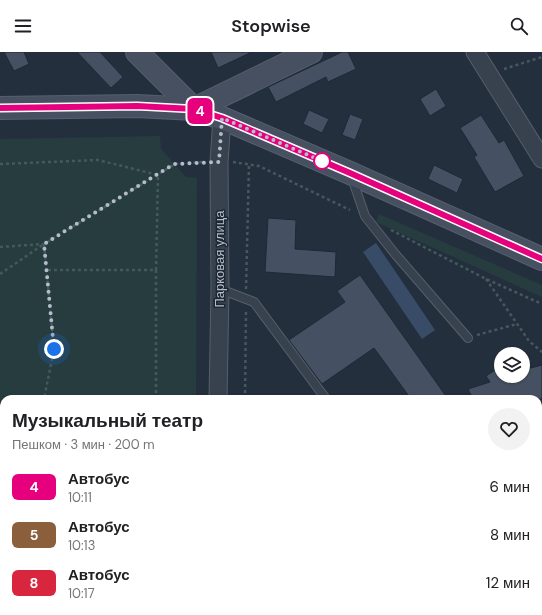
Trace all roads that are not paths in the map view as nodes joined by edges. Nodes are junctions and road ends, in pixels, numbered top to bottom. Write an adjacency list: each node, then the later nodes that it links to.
1 (138, 52): 5 (main road)
2 (311, 52): 5 (main road)
3 (475, 52): 7 (street)
4 (0, 108): 5 (main road)
5 (194, 109): 6 (main road)
6 (222, 118): 8 (main road); 10 (street, Парковая улица)
7 (542, 159)
8 (350, 173): 9 (main road); 11 (lane)
9 (542, 258)
10 (220, 289): 12 (street, Парковая улица); 13 (lane)
11 (468, 338)
12 (218, 395)
13 (323, 395)

